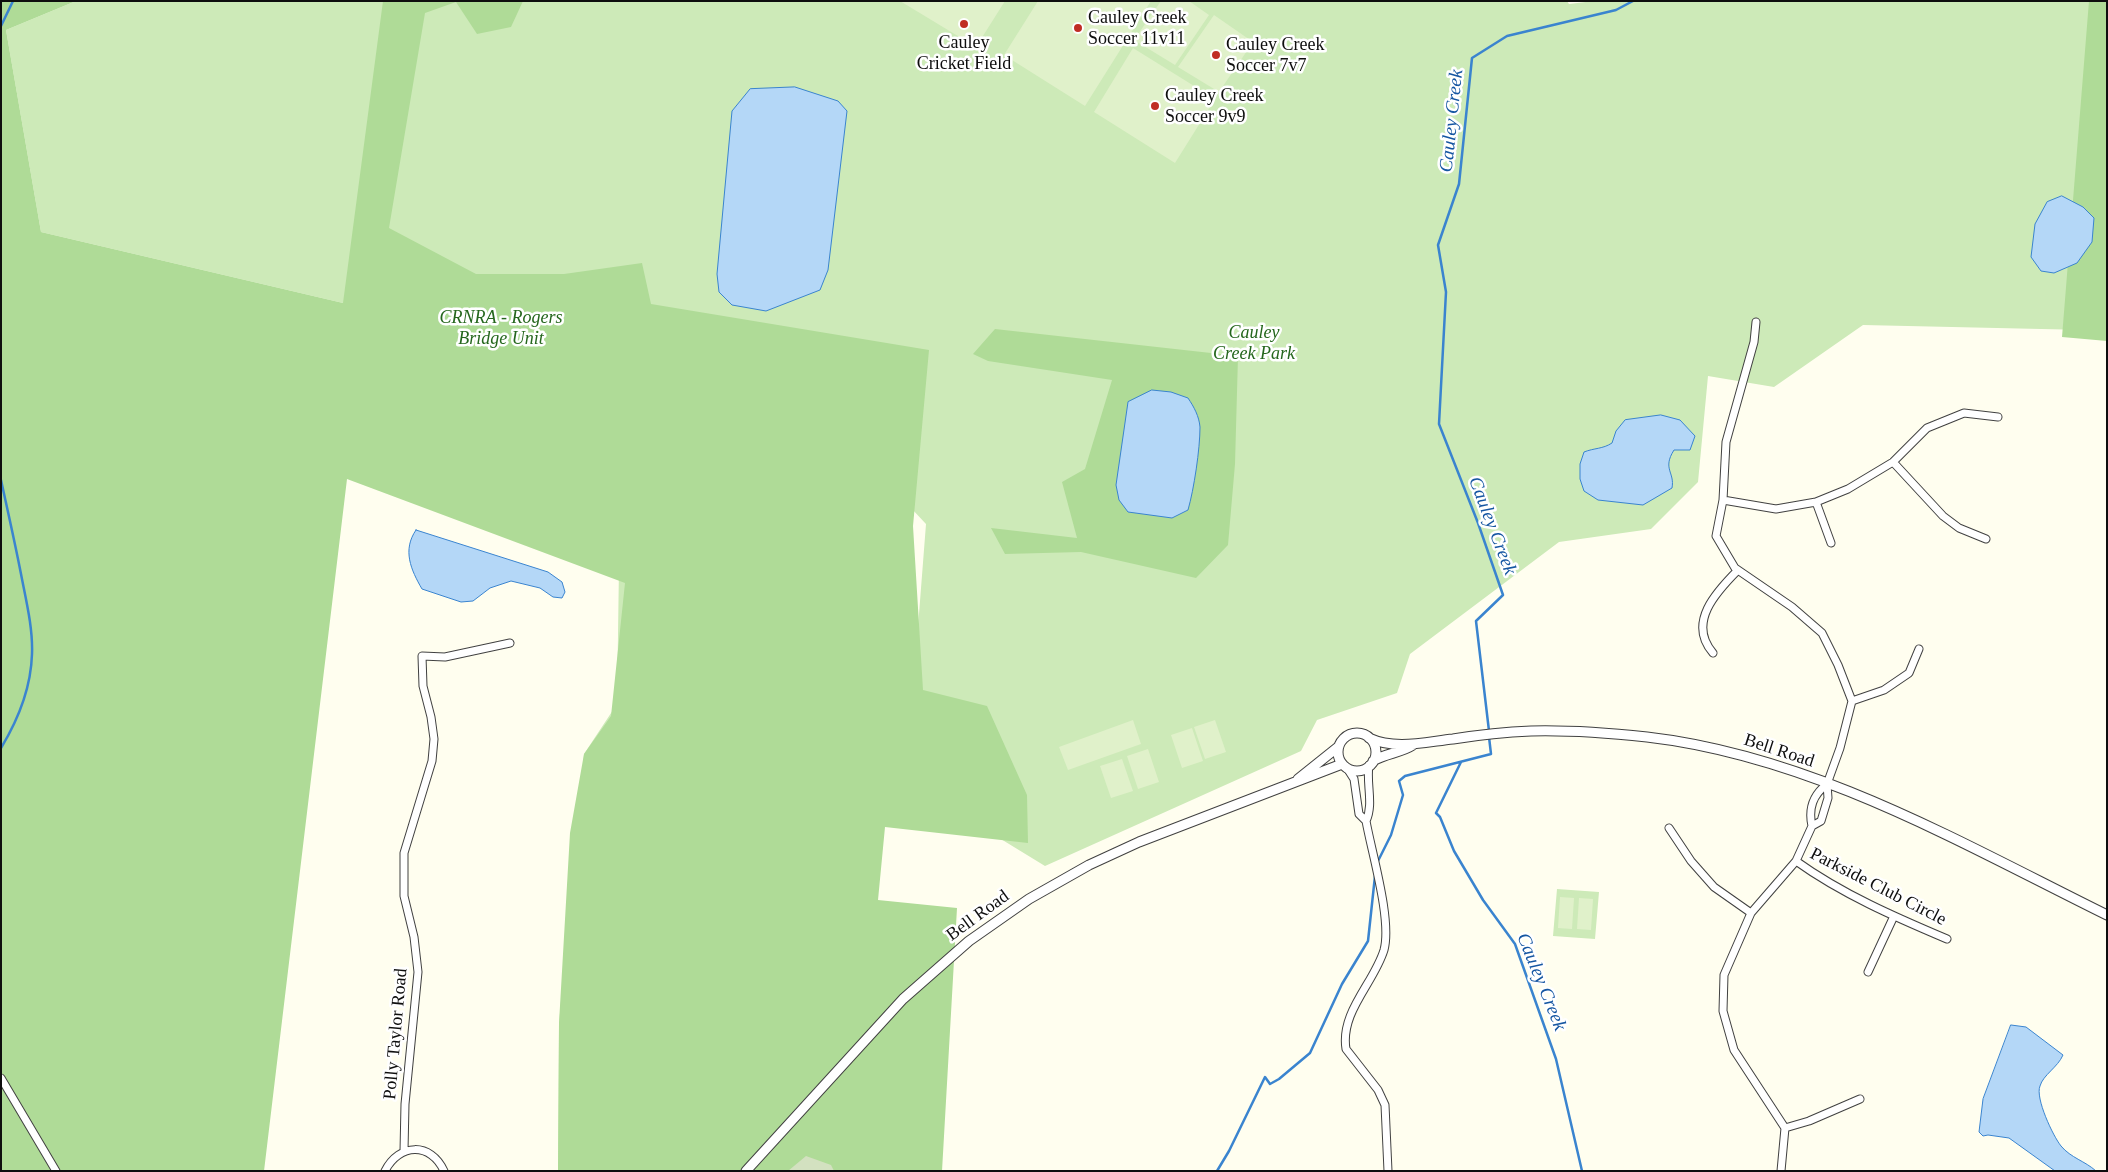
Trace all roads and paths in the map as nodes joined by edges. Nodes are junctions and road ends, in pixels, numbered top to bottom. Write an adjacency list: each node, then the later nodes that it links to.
1 (1756, 322): 4 (street)
2 (1998, 417): 3 (street)
3 (1893, 462): 5 (street); 6 (street)
4 (1723, 500): 5 (street); 8 (street)
5 (1816, 502): 7 (street)
6 (1986, 538)
7 (1831, 543)
8 (1738, 570): 11 (street); 12 (street)
9 (510, 643): 32 (street, Polly Taylor Road)
10 (1919, 649): 12 (street)
11 (1713, 653)
12 (1852, 701): 19 (street)
13 (1369, 738): 14 (street, Bell Road); 15 (street, Bell Road); 16 (street)
14 (1413, 745): 16 (street, Bell Road); 19 (street, Bell Road)
15 (1338, 747): 17 (street); 18 (street, Bell Road)
16 (1371, 763): 17 (street, Bell Road); 20 (street)
17 (1345, 766): 18 (street, Bell Road); 20 (street)
18 (1294, 782): 36 (street, Bell Road)
19 (1828, 784): 21 (street); 21 (street); 25 (street, Bell Road)
20 (1366, 821): 37 (street)
21 (1812, 826): 23 (street)
22 (1669, 828): 24 (street)
23 (1796, 861): 24 (street); 26 (street, Parkside Club Circle)
24 (1751, 913): 31 (street)
25 (2107, 915)
26 (1894, 916): 27 (street, Parkside Club Circle); 28 (street)
27 (1947, 939)
28 (1868, 972)
29 (1, 1078): 33 (street)
30 (1860, 1099): 31 (street)
31 (1785, 1128): 38 (street)
32 (404, 1152): 34 (street); 35 (street)
33 (56, 1171)
34 (385, 1171)
35 (444, 1171)
36 (746, 1171)
37 (1388, 1171)
38 (1781, 1171)

